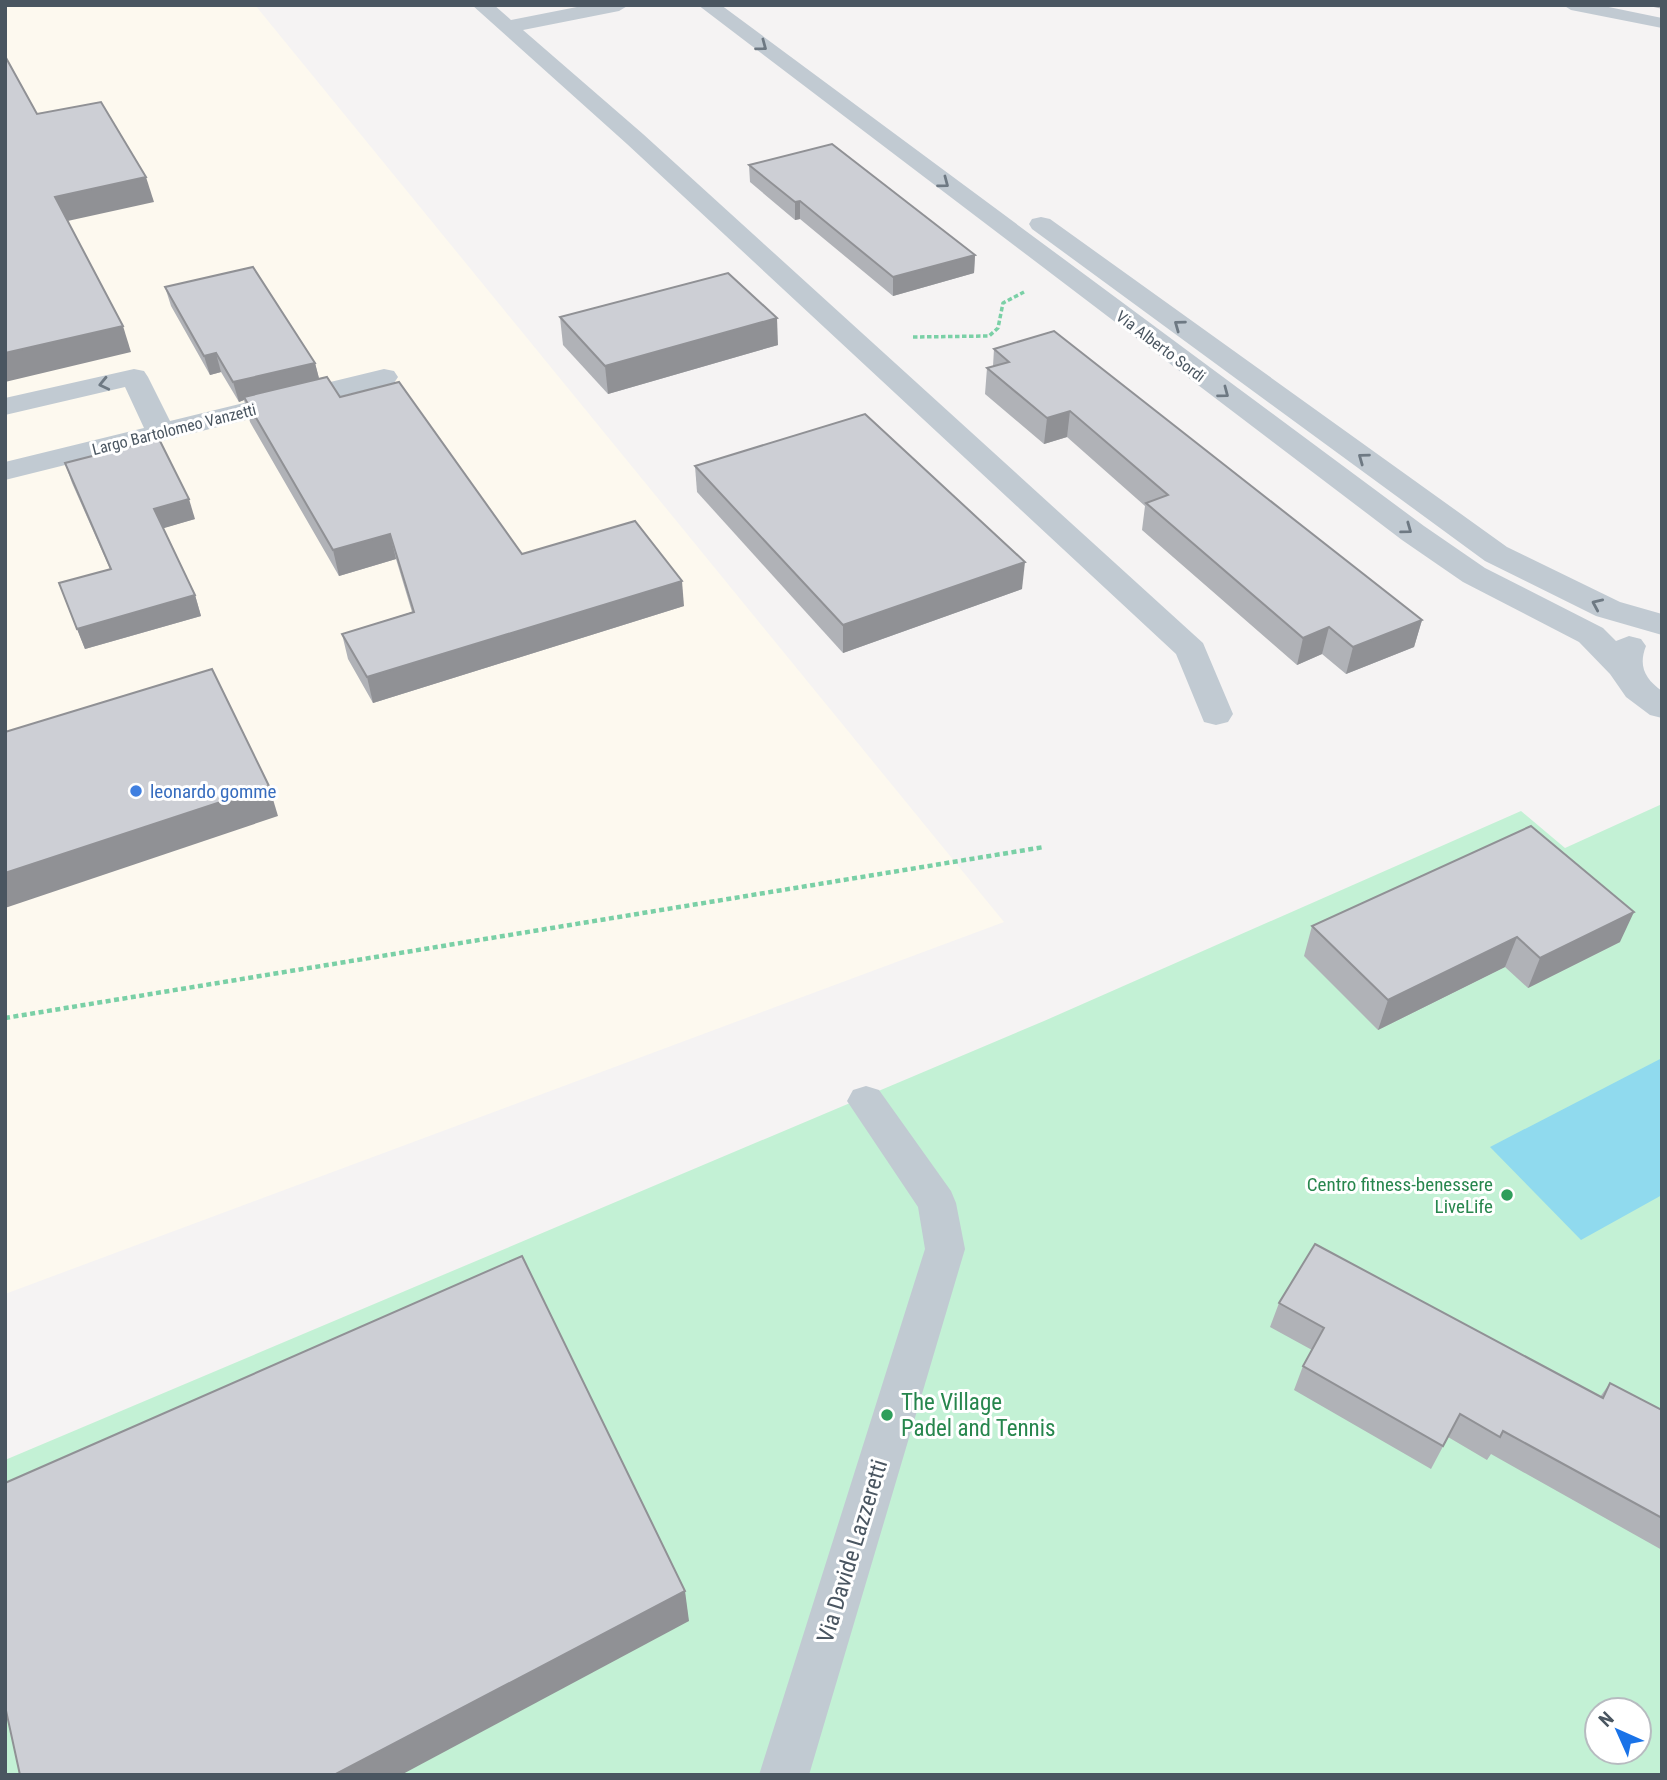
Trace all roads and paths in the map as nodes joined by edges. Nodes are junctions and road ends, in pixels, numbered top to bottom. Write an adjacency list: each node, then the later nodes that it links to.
1 (482, 5): 7 (street)
2 (619, 5): 7 (street)
3 (708, 5): 15 (street, Via Alberto Sordi, one-way to 15)
4 (743, 5): 14 (street, Via Alberto Sordi, one-way to 4)
5 (1571, 5): 6 (lane)
6 (1662, 23)
7 (508, 27): 9 (street)
8 (1029, 290): 9 (path)
9 (861, 348): 17 (street)
10 (384, 377): 12 (street, Largo Bartolomeo Vanzetti)
11 (5, 407): 12 (street, one-way to 11)
12 (160, 432): 13 (street, Largo Bartolomeo Vanzetti)
13 (5, 471)
14 (1662, 626): 15 (street, Via Alberto Sordi)
15 (1625, 669): 16 (street, Via Alberto Sordi)
16 (1662, 707)
17 (1216, 714)
18 (1044, 847): 19 (path)
19 (5, 1018)
20 (866, 1101): 21 (lane, Via Davide Lazzeretti)
21 (784, 1775)

